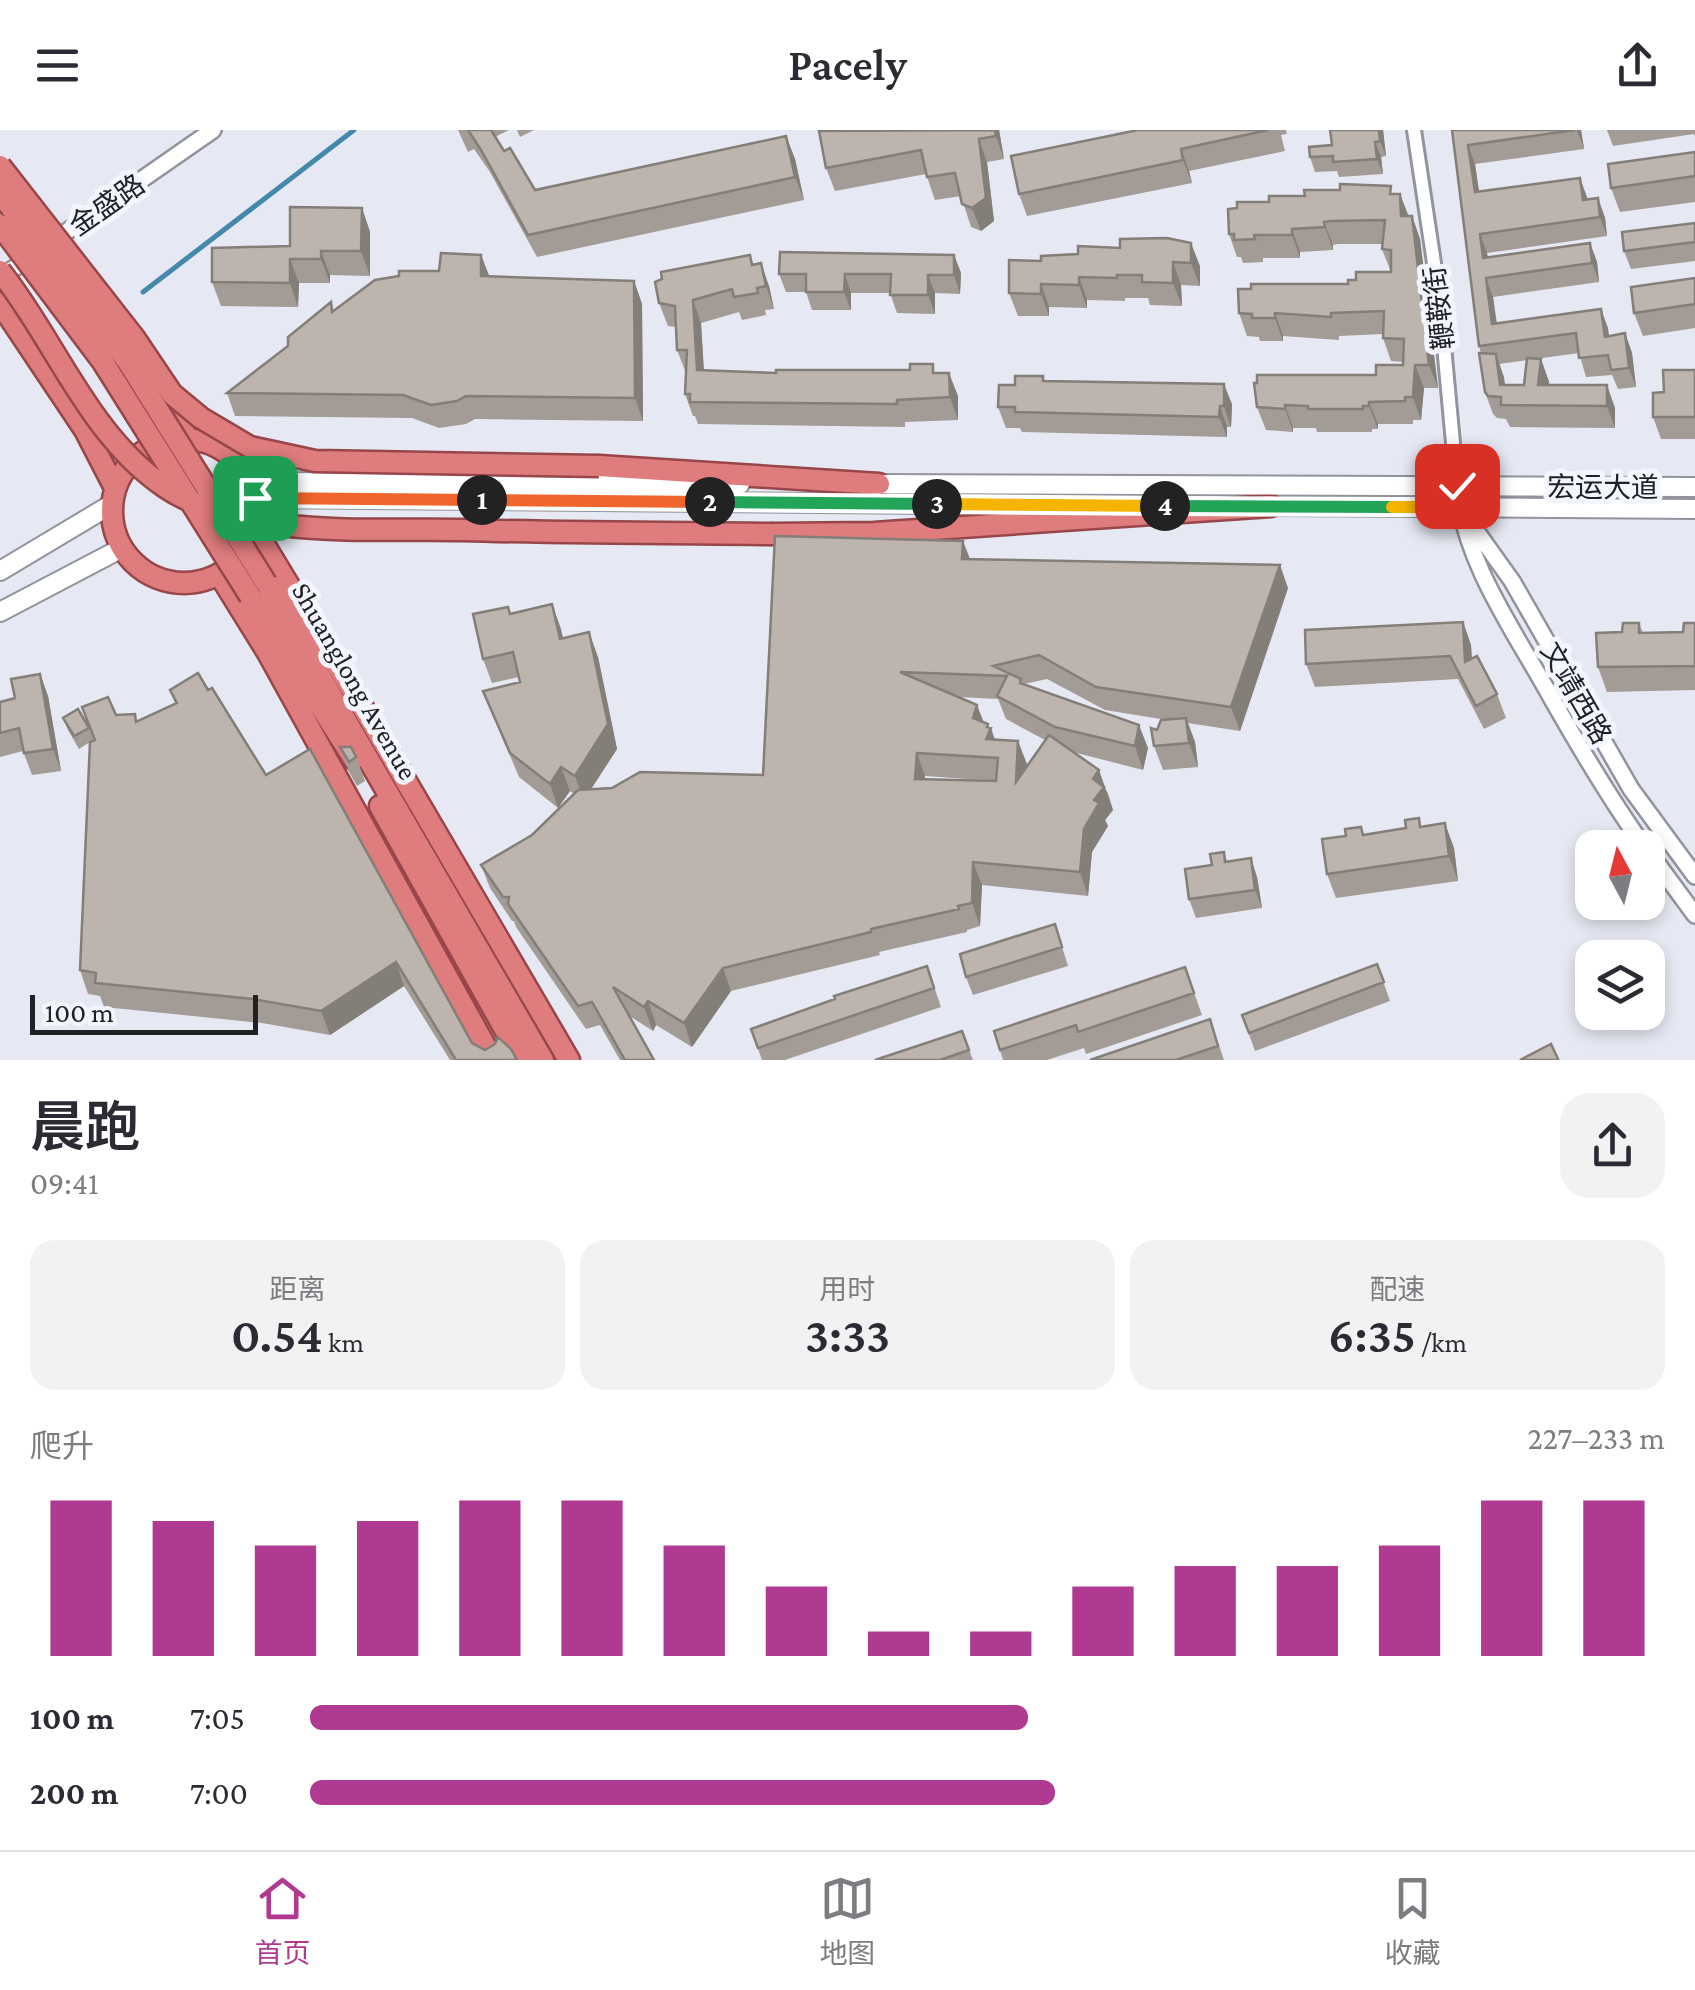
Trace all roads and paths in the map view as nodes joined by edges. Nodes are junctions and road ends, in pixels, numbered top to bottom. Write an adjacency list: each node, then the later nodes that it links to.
1 (213, 130): 7 (street, 金盛路)
2 (1414, 130): 12 (street, 鞭鞍街)
3 (0, 156): 7 (highway)
4 (0, 166): 11 (highway, bridge)
5 (0, 193): 30 (highway, Shuanglong Avenue, bridge)
6 (0, 225): 29 (highway, Shuanglong Avenue, bridge)
7 (64, 235): 8 (street, 金盛路); 10 (highway)
8 (0, 274): 16 (highway, bridge)
9 (0, 303): 15 (highway)
10 (188, 439): 14 (highway); 15 (highway)
11 (879, 484): 12 (main road, 宏运大道); 14 (main road, 宏运大道)
12 (1457, 486): 13 (main road, 宏运大道); 17 (street, 文靖西路)
13 (1695, 487)
14 (253, 490): 16 (main road, 宏运大道); 19 (highway)
15 (114, 496): 20 (highway); 21 (main road)
16 (1272, 506): 17 (main road, 宏运大道)
17 (1459, 507): 18 (main road, 宏运大道); 24 (street, 文靖西路); 26 (street, 文靖西路)
18 (1695, 509)
19 (254, 528): 22 (highway); 31 (highway, Shuanglong Avenue)
20 (122, 548): 22 (highway); 23 (main road)
21 (0, 572)
22 (219, 574): 28 (highway)
23 (0, 612)
24 (1632, 830)
25 (1665, 875): 27 (street, 文靖西路)
26 (1695, 876)
27 (1695, 915)
28 (493, 1060)
29 (522, 1060)
30 (543, 1060)
31 (569, 1060)

